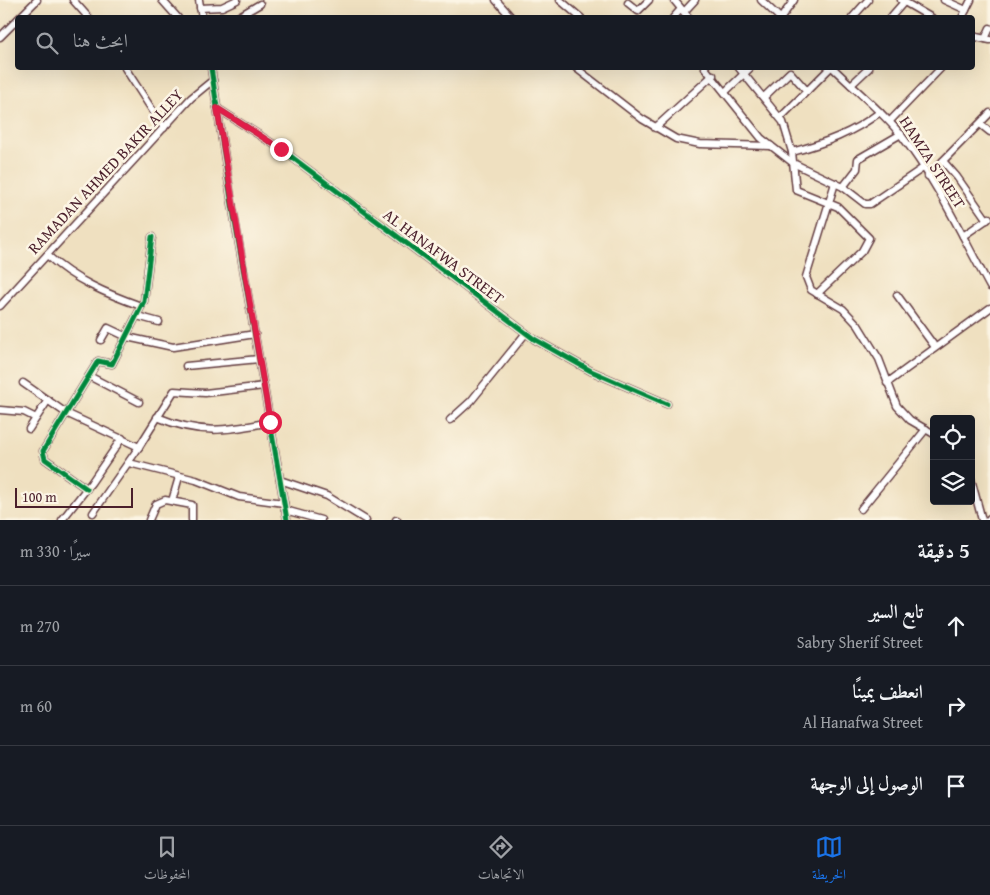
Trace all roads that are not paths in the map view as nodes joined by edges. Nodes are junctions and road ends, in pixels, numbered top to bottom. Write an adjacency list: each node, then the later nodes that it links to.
1 (37, 0): 22 (street)
2 (73, 0): 23 (street)
3 (162, 0): 24 (street)
4 (199, 0): 19 (street)
5 (237, 0): 19 (street)
6 (560, 0): 28 (street)
7 (649, 0): 18 (street)
8 (674, 0): 20 (street)
9 (695, 0): 20 (street)
10 (762, 0): 31 (street)
11 (794, 0): 32 (street)
12 (868, 0): 33 (street)
13 (944, 0): 21 (street)
14 (971, 0): 21 (street)
15 (497, 2): 27 (street)
16 (905, 2): 34 (street); 35 (street)
17 (260, 4): 26 (street)
18 (628, 4)
19 (200, 8): 25 (street)
20 (683, 10): 29 (street); 30 (street)
21 (966, 10): 36 (street)
22 (21, 15)
23 (86, 15)
24 (175, 15)
25 (201, 15)
26 (241, 15)
27 (509, 15)
28 (578, 15)
29 (677, 15)
30 (687, 15)
31 (777, 15)
32 (782, 15)
33 (855, 15)
34 (893, 15)
35 (920, 15)
36 (964, 15)
37 (15, 21): 39 (street)
38 (990, 28): 41 (street)
39 (0, 37)
40 (975, 37): 41 (street)
41 (988, 39)
42 (126, 70): 63 (street)
43 (211, 70): 52 (street)
44 (579, 70): 64 (street)
45 (707, 70): 51 (street)
46 (742, 70): 55 (street); 56 (street)
47 (832, 70): 54 (street)
48 (836, 70): 53 (street, HAMZA STREET)
49 (867, 70): 53 (street)
50 (938, 70): 61 (street)
51 (713, 75): 55 (street); 64 (street)
52 (213, 80): 57 (street); 63 (street, RAMADAN AHMED BAKIR ALLEY)
53 (851, 85): 58 (street, HAMZA STREET)
54 (807, 91): 56 (street); 60 (street)
55 (725, 92): 67 (street)
56 (764, 97): 60 (street)
57 (217, 108): 90 (street, AL HANAFWA STREET); 91 (street)
58 (880, 112): 61 (street, HAMZA STREET); 68 (street)
59 (990, 113): 62 (street)
60 (781, 117): 68 (street)
61 (890, 121): 66 (street, HAMZA STREET)
62 (980, 124): 65 (street); 69 (street)
63 (164, 128): 79 (street, RAMADAN AHMED BAKIR ALLEY)
64 (655, 128): 67 (street)
65 (990, 132)
66 (901, 134): 71 (street, HAMZA STREET); 74 (street)
67 (771, 146): 70 (street)
68 (792, 152): 70 (street)
69 (943, 161): 72 (street); 76 (street)
70 (793, 163): 73 (street); 75 (street)
71 (923, 168): 72 (street, HAMZA STREET); 74 (street)
72 (928, 176): 77 (street, HAMZA STREET)
73 (835, 183): 74 (street); 75 (street)
74 (843, 187)
75 (828, 203): 83 (street); 83 (street)
76 (988, 219): 77 (street)
77 (963, 236): 81 (street, HAMZA STREET)
78 (152, 238): 86 (street)
79 (46, 255): 85 (street, RAMADAN AHMED BAKIR ALLEY); 86 (street)
80 (990, 271): 81 (street)
81 (984, 277): 82 (street, HAMZA STREET)
82 (990, 287)
83 (817, 294): 98 (street)
84 (898, 295): 94 (street)
85 (0, 306)
86 (141, 306): 88 (street)
87 (990, 308): 94 (street)
88 (137, 316): 89 (street); 92 (street)
89 (159, 322)
90 (526, 333): 103 (street, AL HANAFWA STREET); 108 (street)
91 (255, 334): 92 (street); 95 (street)
92 (127, 337): 93 (street); 97 (street)
93 (101, 340)
94 (935, 347): 98 (street)
95 (259, 359): 96 (street); 100 (street)
96 (186, 366)
97 (89, 376): 102 (street); 105 (street)
98 (887, 383): 111 (street)
99 (23, 384): 101 (street)
100 (264, 386): 107 (street); 109 (street)
101 (48, 400): 105 (street); 106 (street)
102 (139, 402)
103 (667, 404)
104 (0, 410): 106 (street)
105 (66, 413): 113 (street); 118 (street)
106 (36, 418): 110 (street)
107 (157, 418): 109 (street); 114 (street)
108 (450, 420)
109 (270, 422): 117 (street)
110 (29, 429)
111 (926, 429): 112 (street); 122 (street)
112 (930, 432)
113 (122, 438): 114 (street); 118 (street)
114 (139, 447): 115 (street)
115 (129, 463): 116 (street); 123 (street)
116 (179, 476): 120 (street); 121 (street)
117 (280, 480): 121 (street); 129 (street)
118 (87, 489): 124 (street)
119 (975, 494): 130 (street)
120 (172, 501): 125 (street); 126 (street)
121 (284, 506): 127 (street); 128 (street)
122 (861, 509)
123 (94, 513)
124 (62, 520)
125 (149, 520)
126 (192, 520)
127 (287, 520)
128 (321, 520)
129 (366, 520)
130 (982, 520)

